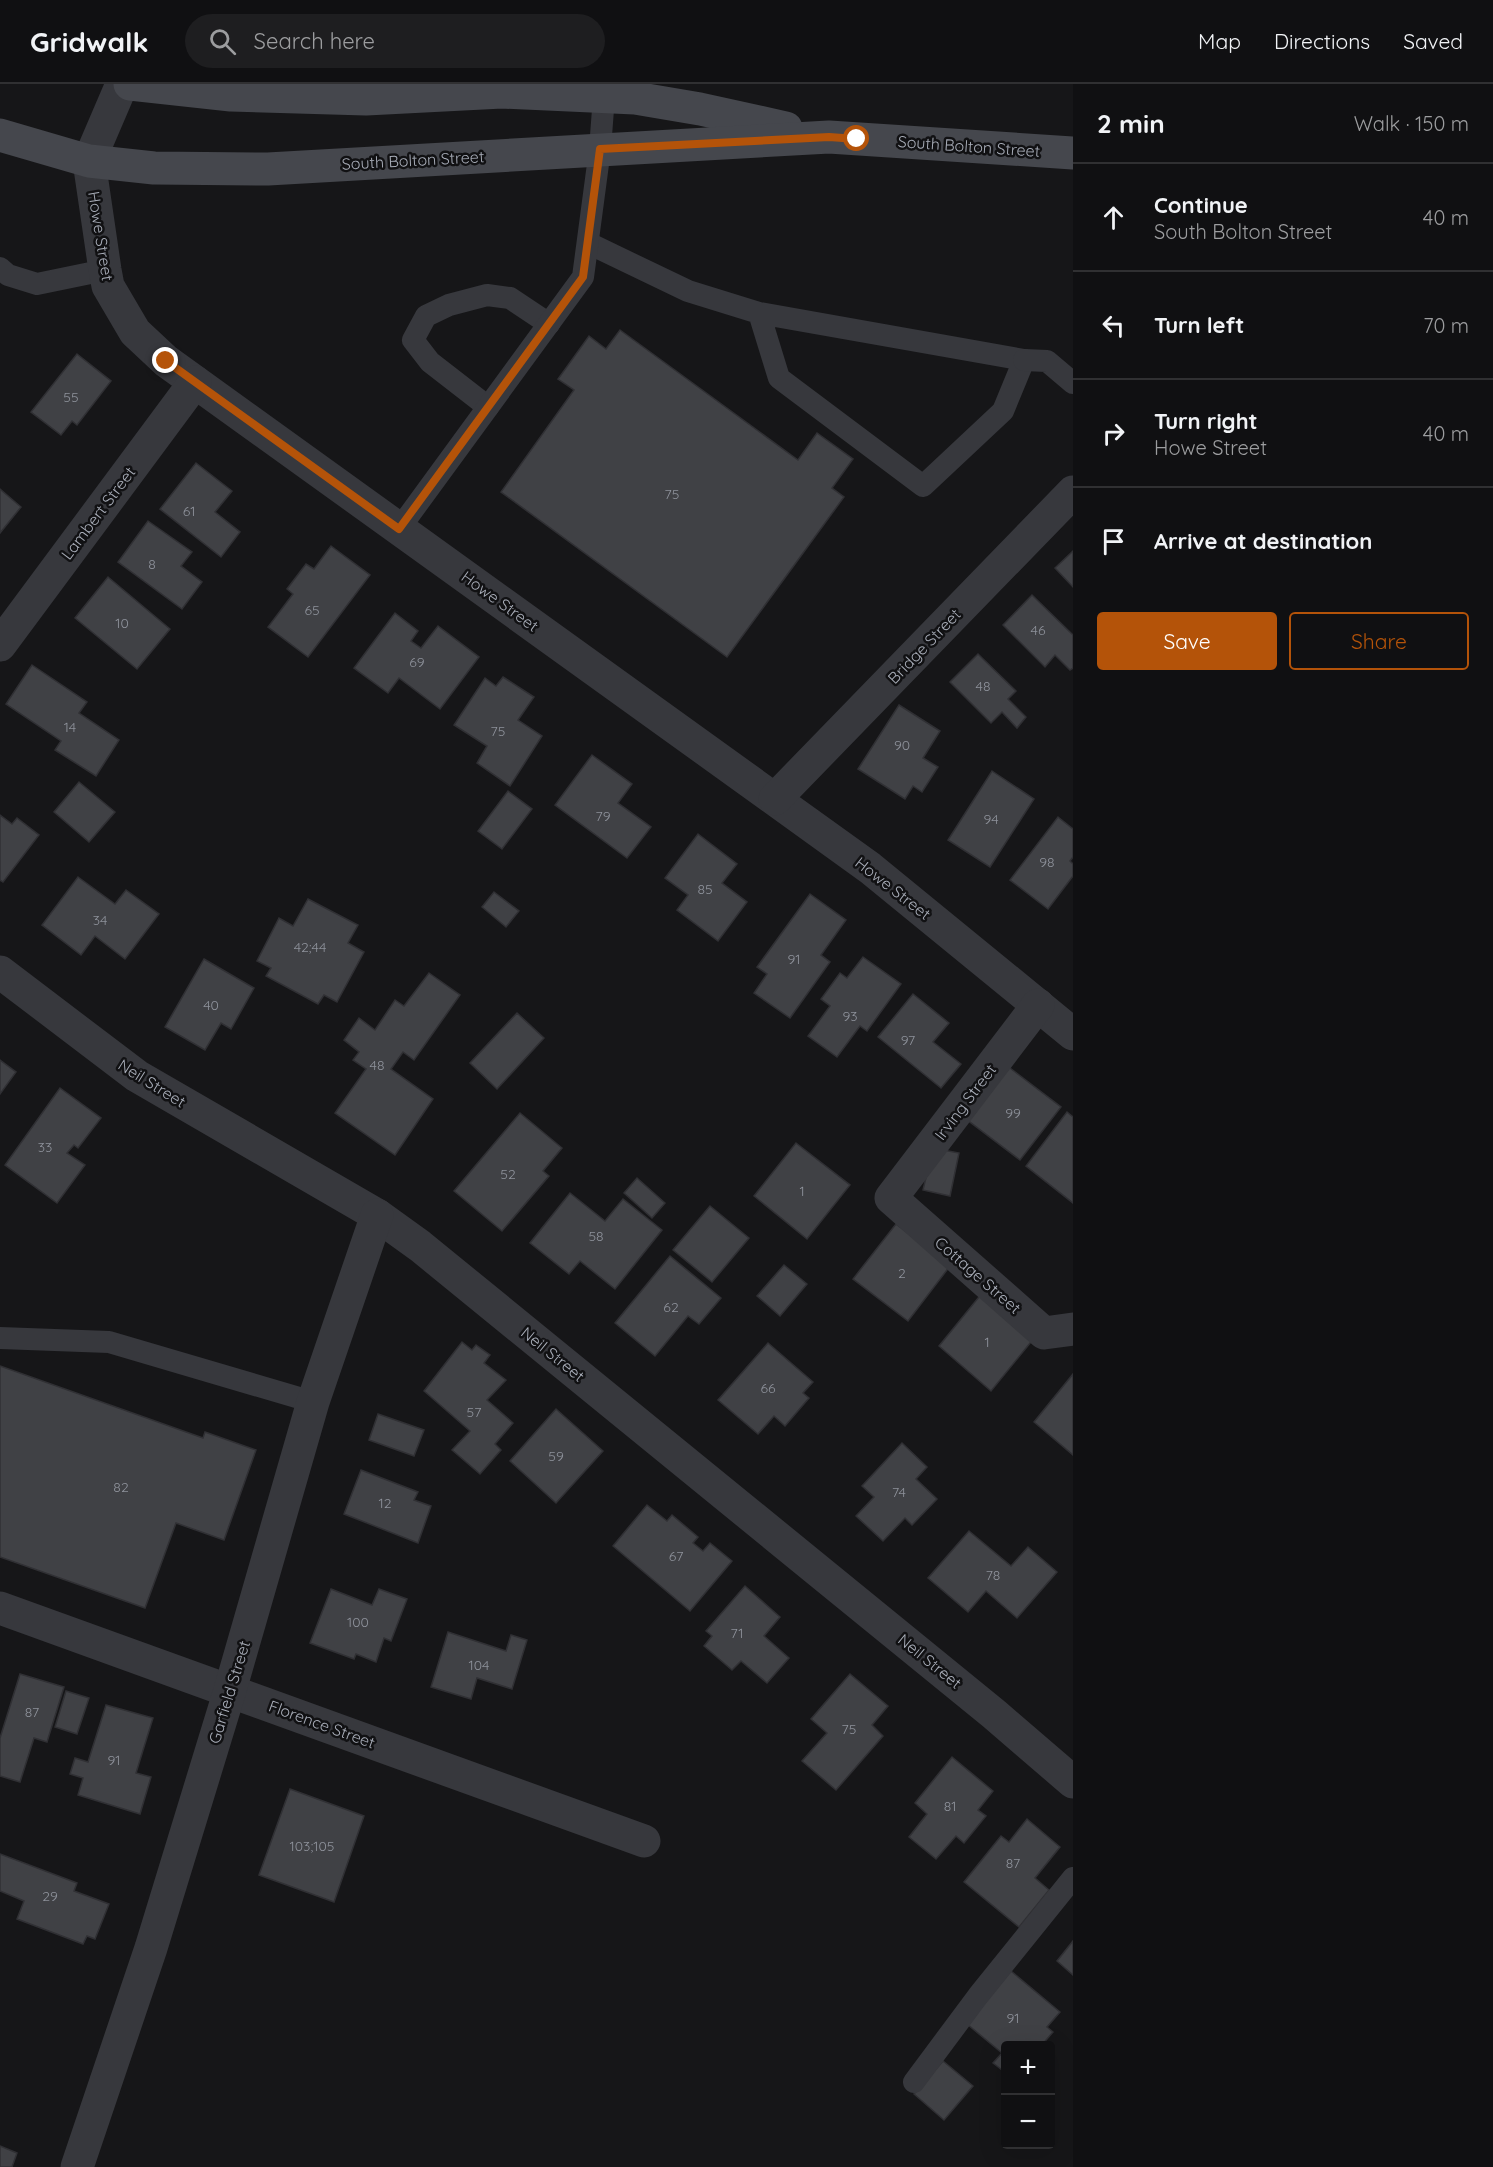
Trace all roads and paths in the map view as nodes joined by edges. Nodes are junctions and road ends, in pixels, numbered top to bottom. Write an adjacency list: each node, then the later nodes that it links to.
1 (122, 84): 8 (street)
2 (130, 84): 3 (main road, South Bolton Street)
3 (604, 96): 5 (main road, South Bolton Street); 6 (lane)
4 (0, 135): 8 (main road, South Bolton Street)
5 (829, 137): 6 (main road, South Bolton Street); 7 (main road, South Bolton Street)
6 (600, 149): 8 (main road, South Bolton Street); 9 (lane)
7 (1073, 153)
8 (89, 160): 11 (street, Howe Street)
9 (588, 243): 12 (lane); 13 (lane)
10 (0, 268): 11 (lane)
11 (105, 270): 15 (street, Howe Street)
12 (759, 313): 14 (lane); 14 (lane)
13 (549, 324): 17 (lane); 17 (lane)
14 (1024, 360): 16 (lane)
15 (195, 382): 19 (street, Howe Street); 20 (street, Lambert Street)
16 (1073, 383)
17 (488, 407): 19 (lane)
18 (1073, 492): 21 (street, Bridge Street)
19 (399, 529): 21 (street, Howe Street)
20 (0, 645)
21 (775, 799): 23 (street, Howe Street)
22 (0, 972): 26 (street, Neil Street)
23 (1038, 1005): 24 (street, Howe Street); 25 (street, Irving Street)
24 (1073, 1034)
25 (891, 1198): 27 (street, Cottage Street)
26 (377, 1215): 29 (street, Garfield Street); 32 (street, Neil Street)
27 (1073, 1329)
28 (0, 1338): 29 (lane)
29 (314, 1402): 31 (street, Garfield Street)
30 (0, 1608): 31 (street, Florence Street)
31 (230, 1690): 33 (street, Florence Street); 36 (street, Garfield Street)
32 (1073, 1782)
33 (644, 1841)
34 (1073, 1878): 35 (lane)
35 (914, 2082)
36 (77, 2167)

